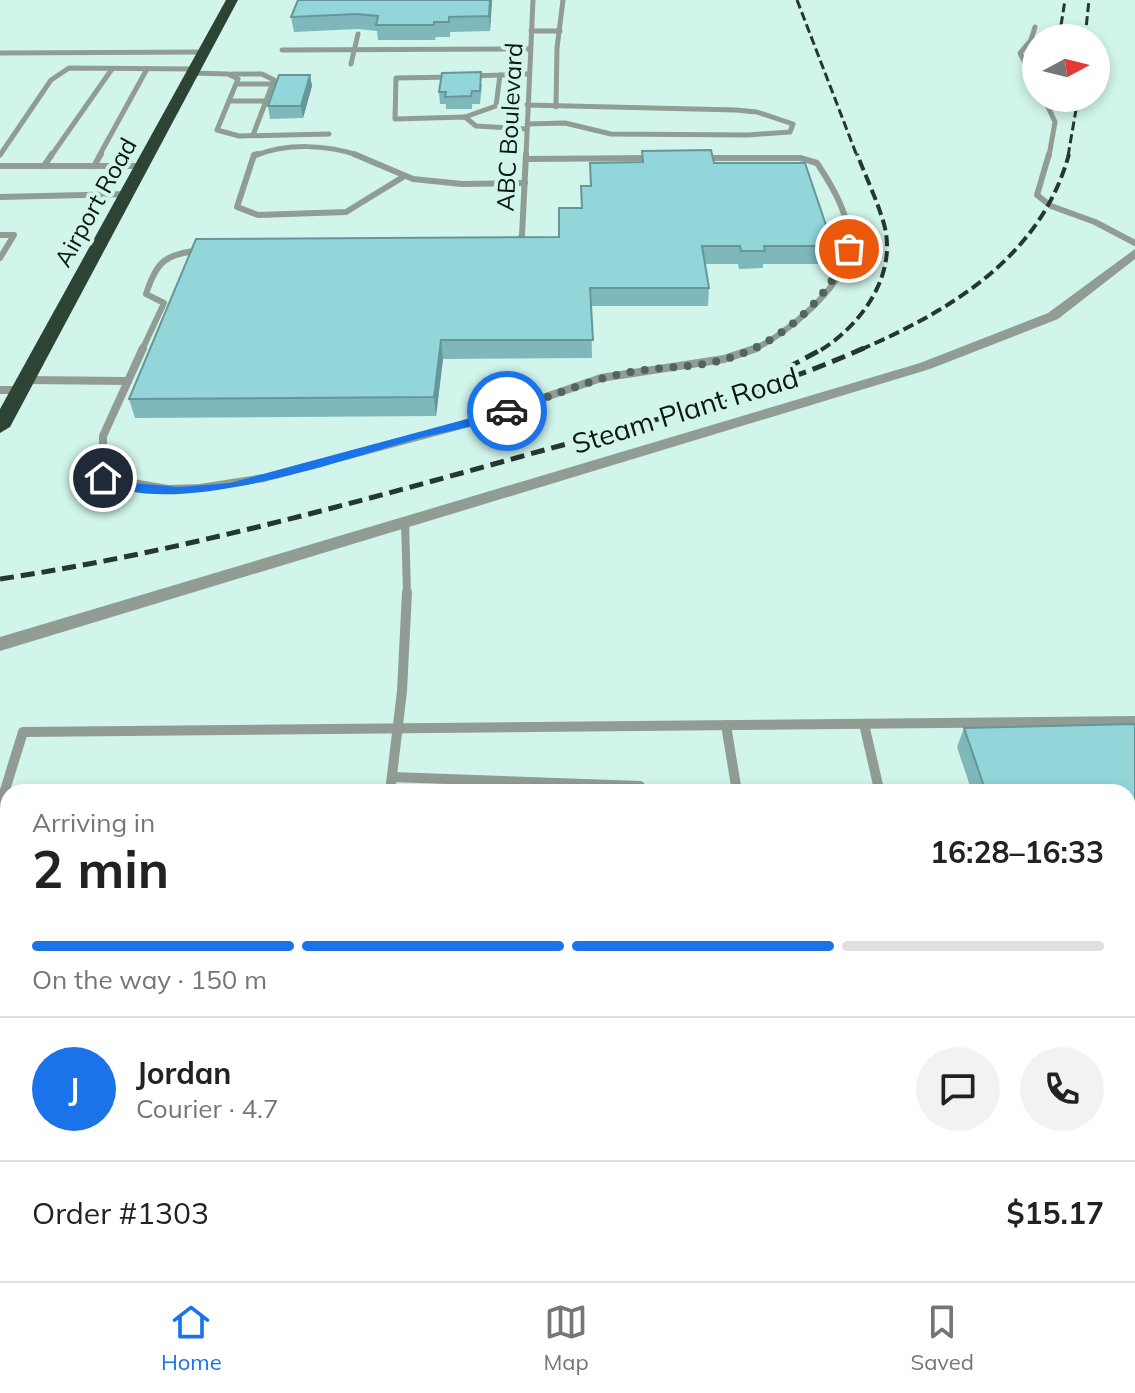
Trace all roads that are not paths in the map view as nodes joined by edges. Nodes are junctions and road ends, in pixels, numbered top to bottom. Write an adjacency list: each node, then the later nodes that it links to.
1 (232, 0): 10 (highway, Airport Road)
2 (533, 0): 4 (lane, ABC Boulevard)
3 (563, 0): 5 (lane)
4 (531, 31): 5 (lane); 7 (lane, ABC Boulevard)
5 (560, 31): 24 (lane)
6 (358, 34): 9 (lane)
7 (530, 49): 9 (lane); 17 (lane, ABC Boulevard)
8 (282, 50): 9 (lane)
9 (354, 50): 12 (lane)
10 (204, 52): 11 (lane); 15 (highway, Airport Road)
11 (0, 53)
12 (351, 64)
13 (112, 69): 14 (lane); 30 (lane); 35 (lane)
14 (147, 69): 15 (lane); 36 (lane)
15 (193, 71): 16 (lane); 37 (highway, Airport Road)
16 (228, 74): 19 (lane); 20 (lane)
17 (529, 74): 18 (lane); 23 (lane, ABC Boulevard)
18 (500, 75): 26 (lane); 26 (lane)
19 (238, 84): 20 (lane); 21 (lane)
20 (274, 84): 22 (lane)
21 (229, 101): 22 (lane); 29 (lane)
22 (267, 101): 29 (lane)
23 (527, 105): 24 (lane); 27 (lane, ABC Boulevard)
24 (556, 107): 27 (lane)
25 (1051, 112): 43 (lane)
26 (465, 117): 27 (lane)
27 (527, 126): 33 (lane, ABC Boulevard)
28 (329, 134): 29 (lane)
29 (253, 135)
30 (0, 155)
31 (666, 158): 33 (lane)
32 (698, 158): 48 (lane)
33 (526, 159): 39 (lane, ABC Boulevard)
34 (0, 166): 35 (lane)
35 (44, 166): 36 (lane)
36 (94, 166): 37 (lane)
37 (142, 166): 40 (highway, Airport Road)
38 (403, 177): 38 (lane); 39 (lane)
39 (525, 183): 45 (lane, ABC Boulevard)
40 (126, 194): 41 (lane); 49 (highway, Airport Road)
41 (0, 197)
42 (0, 235): 47 (lane)
43 (1135, 243)
44 (204, 250): 48 (lane)
45 (509, 251)
46 (1135, 253): 52 (street, Steam Plant Road)
47 (0, 258)
48 (128, 381): 49 (lane)
49 (22, 385): 50 (lane); 51 (highway, Airport Road)
50 (0, 390)
51 (0, 427)
52 (405, 521): 53 (street, Steam Plant Road); 57 (lane)
53 (0, 644)
54 (1135, 721): 55 (lane)
55 (864, 724): 56 (lane); 63 (lane)
56 (726, 725): 57 (lane); 62 (lane)
57 (398, 728): 58 (lane); 59 (lane)
58 (392, 777): 60 (lane); 61 (lane)
59 (7, 784)
60 (391, 784)
61 (585, 784)
62 (736, 784)
63 (878, 784)

